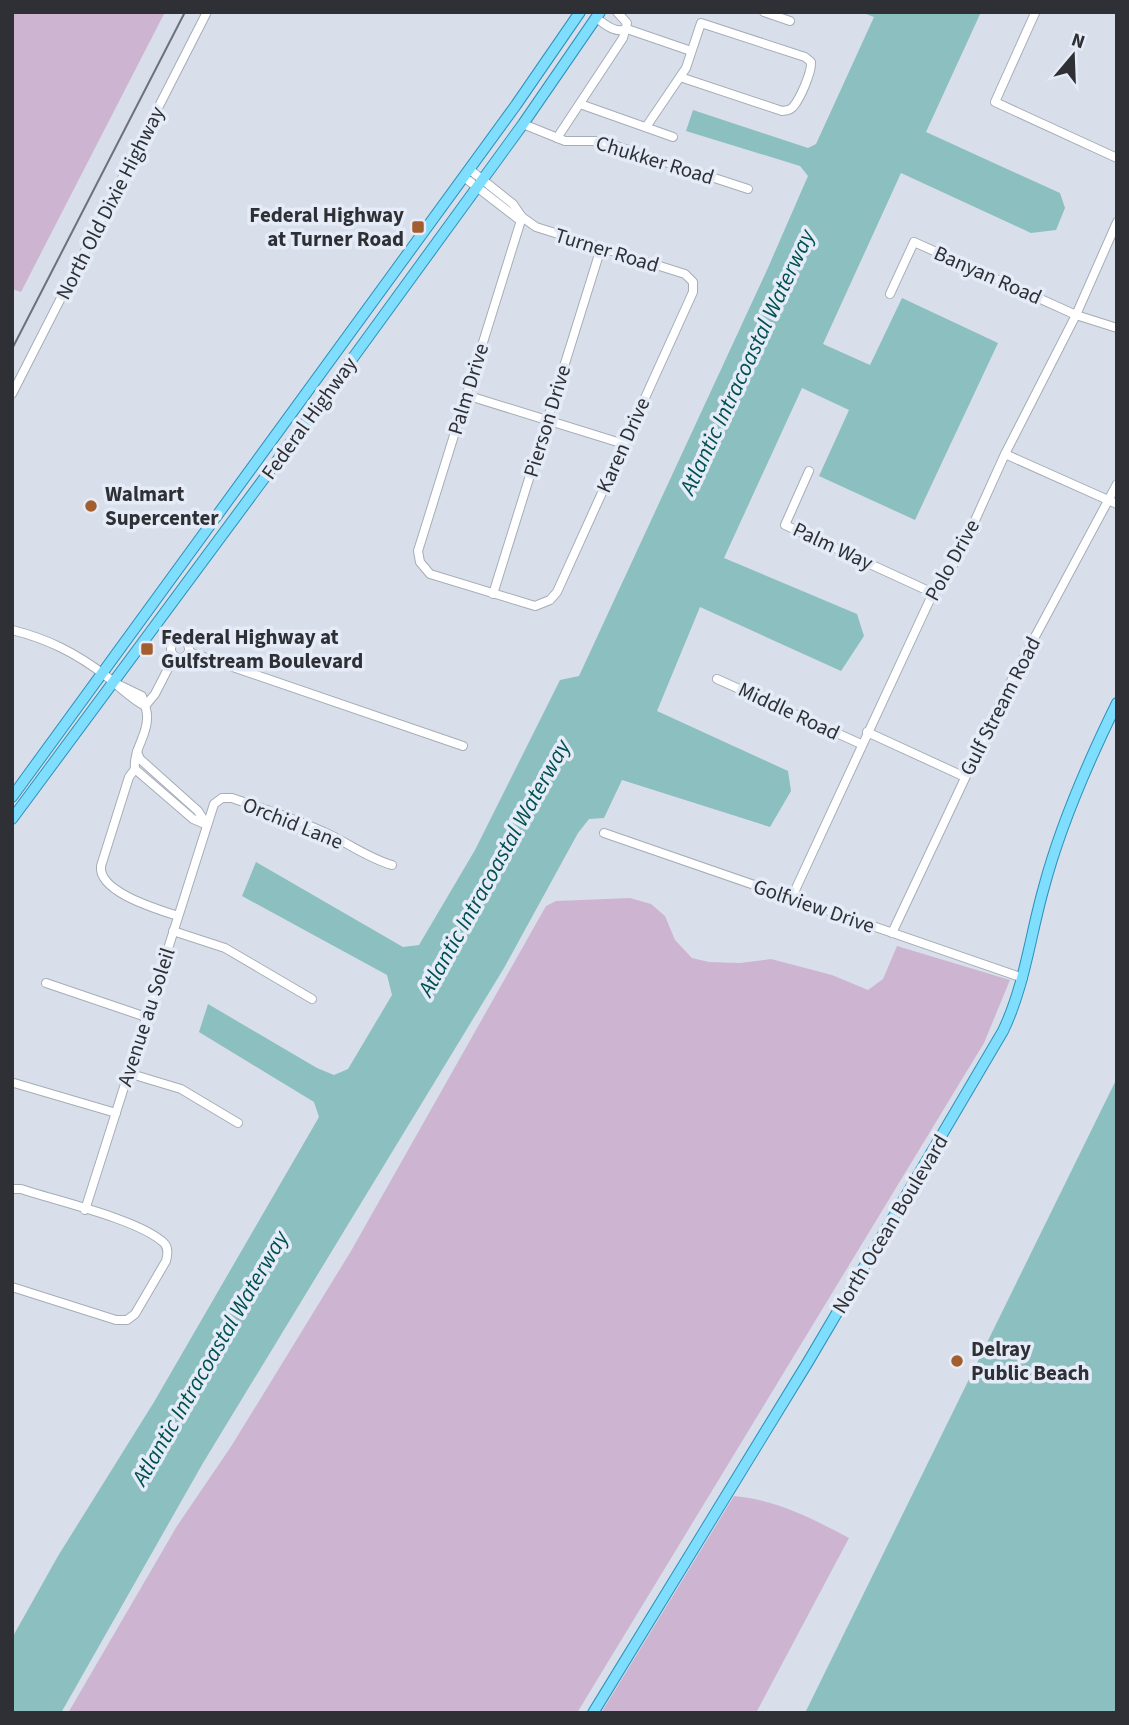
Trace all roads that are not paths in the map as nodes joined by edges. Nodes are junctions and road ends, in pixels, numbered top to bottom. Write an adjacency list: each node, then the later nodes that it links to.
1 (207, 12): 28 (street, North Old Dixie Highway)
2 (580, 12): 17 (main road, Federal Highway)
3 (617, 12): 8 (street)
4 (764, 12): 7 (street)
5 (1035, 13): 16 (street)
6 (598, 15): 8 (street); 12 (main road, Federal Highway)
7 (790, 21)
8 (626, 29): 9 (street); 11 (street)
9 (691, 51): 10 (street); 10 (street)
10 (680, 77): 13 (street)
11 (580, 104): 13 (street); 15 (street)
12 (523, 124): 15 (street, Chukker Road); 18 (main road, Federal Highway)
13 (646, 127): 14 (street)
14 (673, 137)
15 (557, 138): 19 (street, Chukker Road)
16 (1117, 158)
17 (467, 173): 18 (street, Turner Road); 27 (main road, Federal Highway)
18 (479, 183): 20 (street, Turner Road); 32 (main road, Federal Highway)
19 (748, 189)
20 (522, 217): 22 (street, Turner Road); 29 (street, Palm Drive)
21 (1117, 222): 25 (street, Polo Drive)
22 (601, 248): 23 (street, Turner Road); 30 (street, Pierson Drive)
23 (692, 282): 33 (street, Karen Drive)
24 (890, 294): 25 (street, Banyan Road)
25 (1076, 315): 26 (street, Banyan Road); 34 (street, Polo Drive)
26 (1117, 328)
27 (351, 330): 31 (main road, Federal Highway); 32 (main road)
28 (12, 394)
29 (466, 396): 30 (street); 42 (street, Palm Drive)
30 (547, 421): 33 (street); 42 (street, Pierson Drive)
31 (281, 426): 37 (main road, Federal Highway); 38 (main road)
32 (296, 434): 38 (main road, Federal Highway)
33 (624, 444): 42 (street, Karen Drive)
34 (1005, 454): 39 (street); 41 (street, Polo Drive)
35 (809, 471): 41 (street, Palm Way)
36 (1117, 484): 39 (street, Gulf Stream Road)
37 (229, 497): 40 (main road); 46 (main road, Federal Highway)
38 (248, 500): 40 (main road, Federal Highway)
39 (1113, 502): 56 (street, Gulf Stream Road)
40 (229, 526): 48 (main road, Federal Highway)
41 (933, 593): 51 (street, Polo Drive)
42 (493, 594)
43 (12, 630): 46 (street)
44 (189, 652): 45 (street); 45 (street); 53 (street)
45 (174, 657): 50 (street)
46 (103, 674): 48 (street); 57 (main road, Federal Highway)
47 (717, 679): 52 (street, Middle Road)
48 (113, 682): 50 (street); 58 (main road, Federal Highway)
49 (1117, 703): 66 (main road, North Ocean Boulevard)
50 (145, 706): 54 (street)
51 (867, 732): 52 (street, Polo Drive); 56 (street, Middle Road)
52 (861, 744): 62 (street, Polo Drive)
53 (463, 746)
54 (136, 750): 55 (street); 59 (street)
55 (135, 769): 59 (street); 63 (street)
56 (965, 777): 65 (street, Gulf Stream Road)
57 (12, 797)
58 (12, 819)
59 (206, 825): 61 (street, Orchid Lane); 63 (street, Avenue au Soleil)
60 (604, 833): 62 (street, Golfview Drive)
61 (392, 865)
62 (791, 899): 65 (street, Golfview Drive)
63 (178, 915): 64 (street, Avenue au Soleil)
64 (173, 931): 68 (street); 69 (street, Avenue au Soleil)
65 (892, 933): 66 (street, Golfview Drive)
66 (1023, 978): 77 (main road, North Ocean Boulevard)
67 (46, 983): 69 (street)
68 (312, 999)
69 (146, 1017): 70 (street, Avenue au Soleil)
70 (128, 1073): 72 (street, Avenue au Soleil); 73 (street)
71 (14, 1083): 72 (street)
72 (116, 1113): 75 (street, Avenue au Soleil)
73 (238, 1124)
74 (12, 1189): 75 (street)
75 (85, 1210): 76 (street)
76 (12, 1287)
77 (593, 1713)

